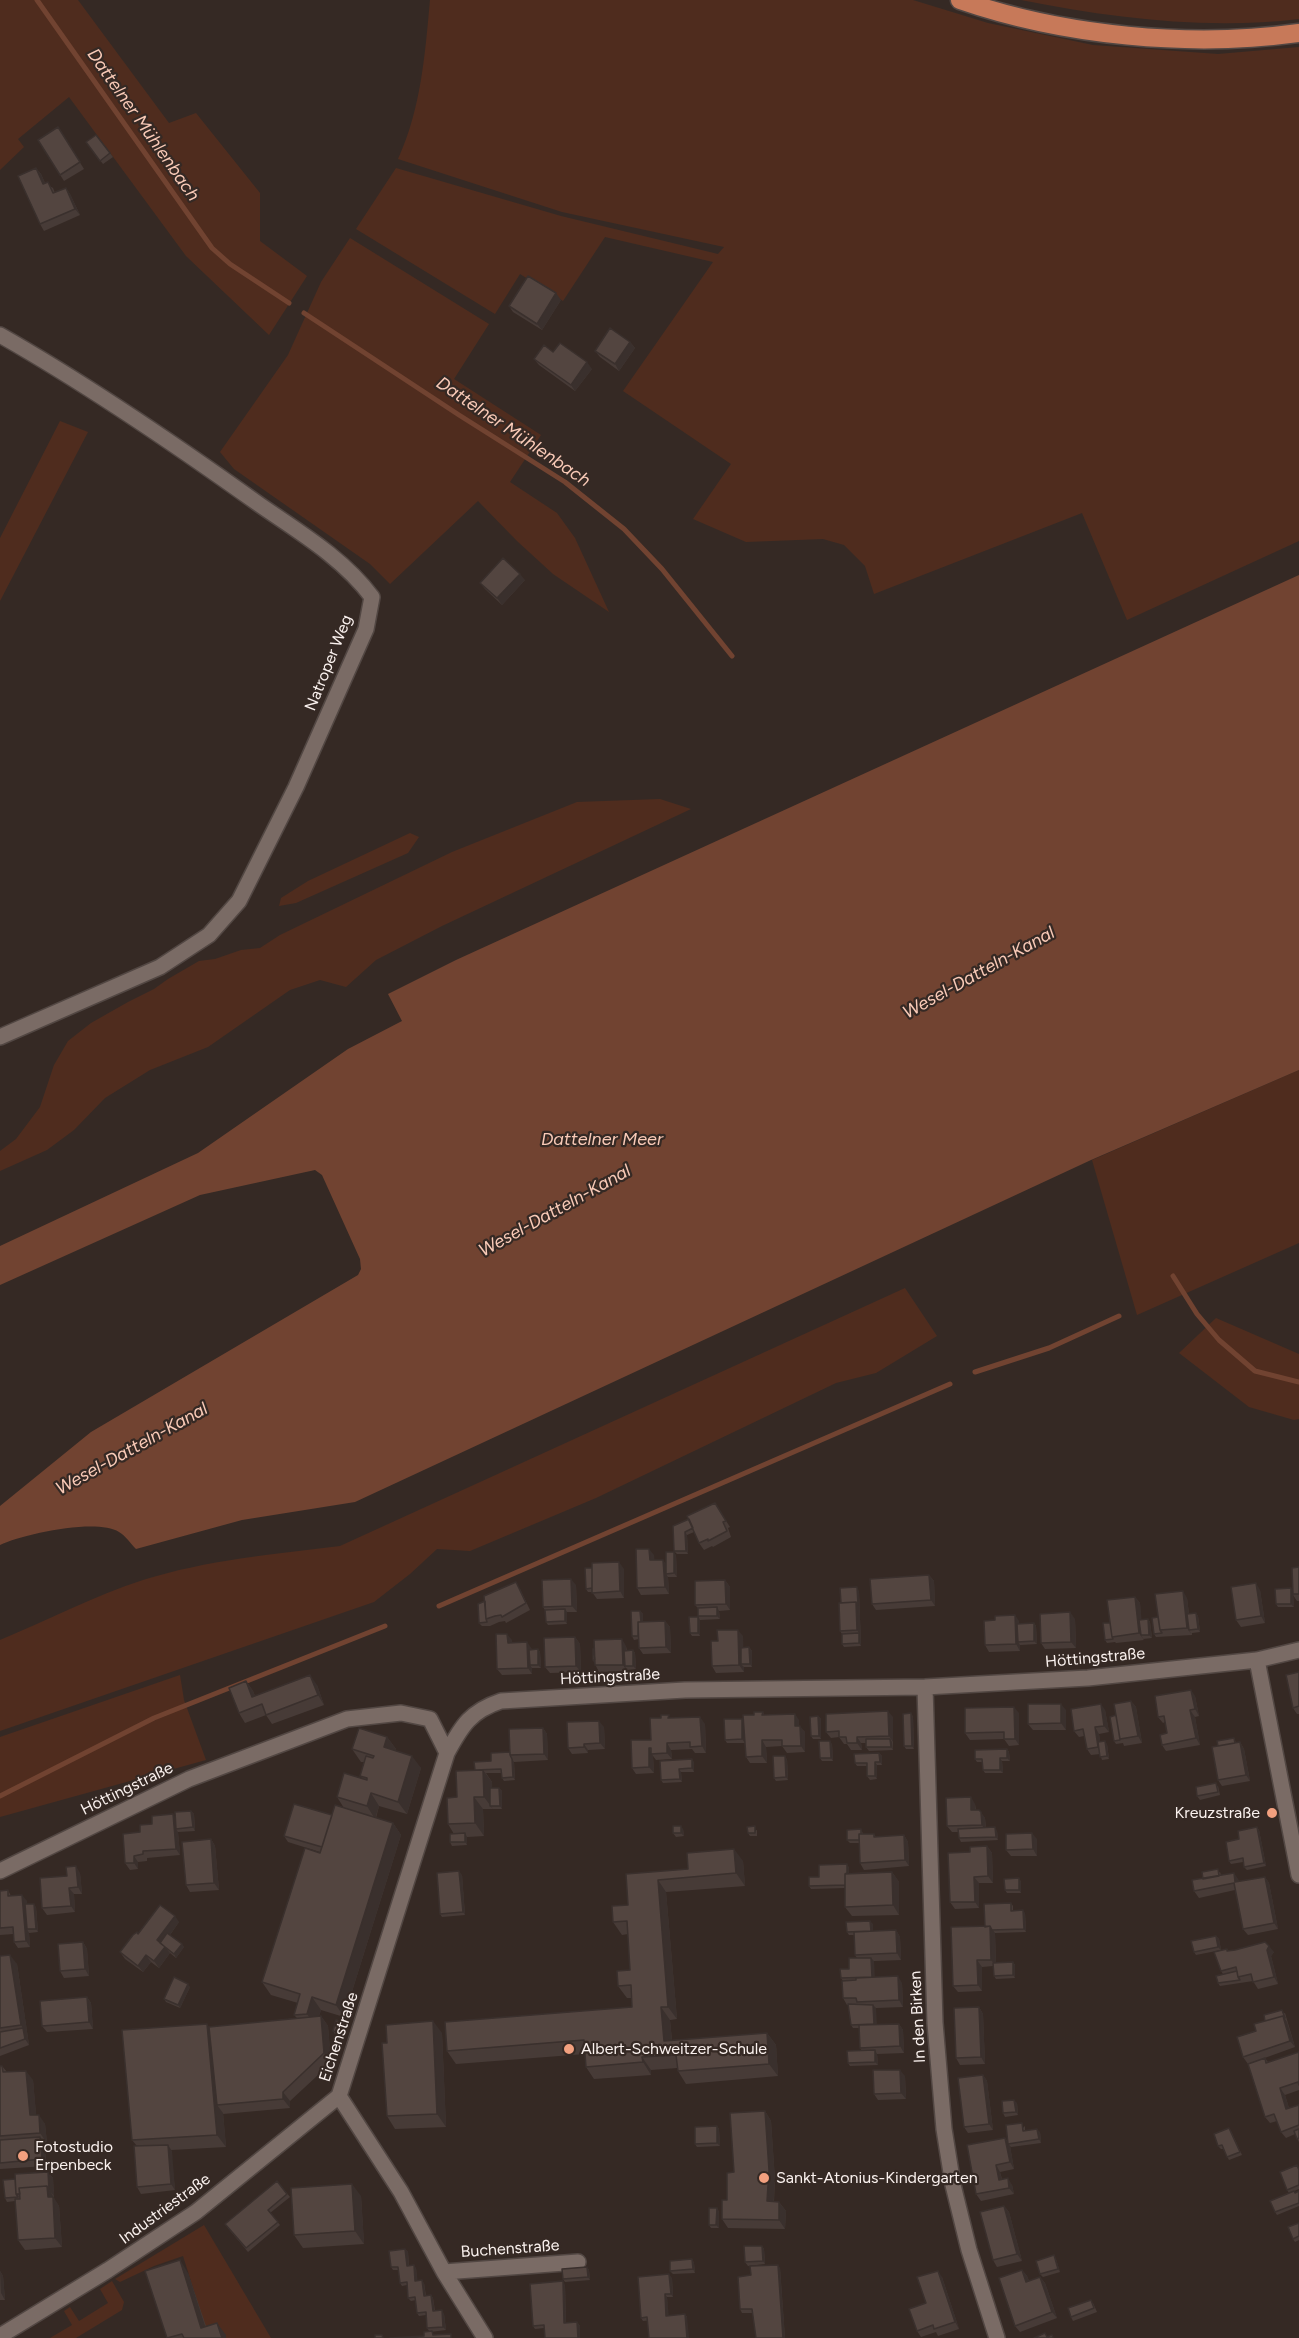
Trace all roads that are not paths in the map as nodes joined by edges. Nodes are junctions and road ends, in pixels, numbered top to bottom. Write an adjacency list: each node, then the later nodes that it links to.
1 (960, 0): 2 (main road)
2 (1299, 33)
3 (0, 335): 4 (street, Natroper Weg)
4 (0, 1038)
5 (1299, 1650): 6 (street, Höttingstraße)
6 (1257, 1660): 7 (street, Höttingstraße); 10 (street)
7 (925, 1687): 8 (street, Höttingstraße); 16 (street, In den Birken)
8 (447, 1753): 9 (street, Höttingstraße); 11 (street, Eichenstraße)
9 (0, 1871)
10 (1299, 1875)
11 (339, 2096): 13 (street, Eichenstraße); 14 (street, Industriestraße)
12 (578, 2262): 13 (street, Buchenstraße)
13 (444, 2272): 15 (street, Eichenstraße)
14 (0, 2336)
15 (485, 2338)
16 (997, 2338)

